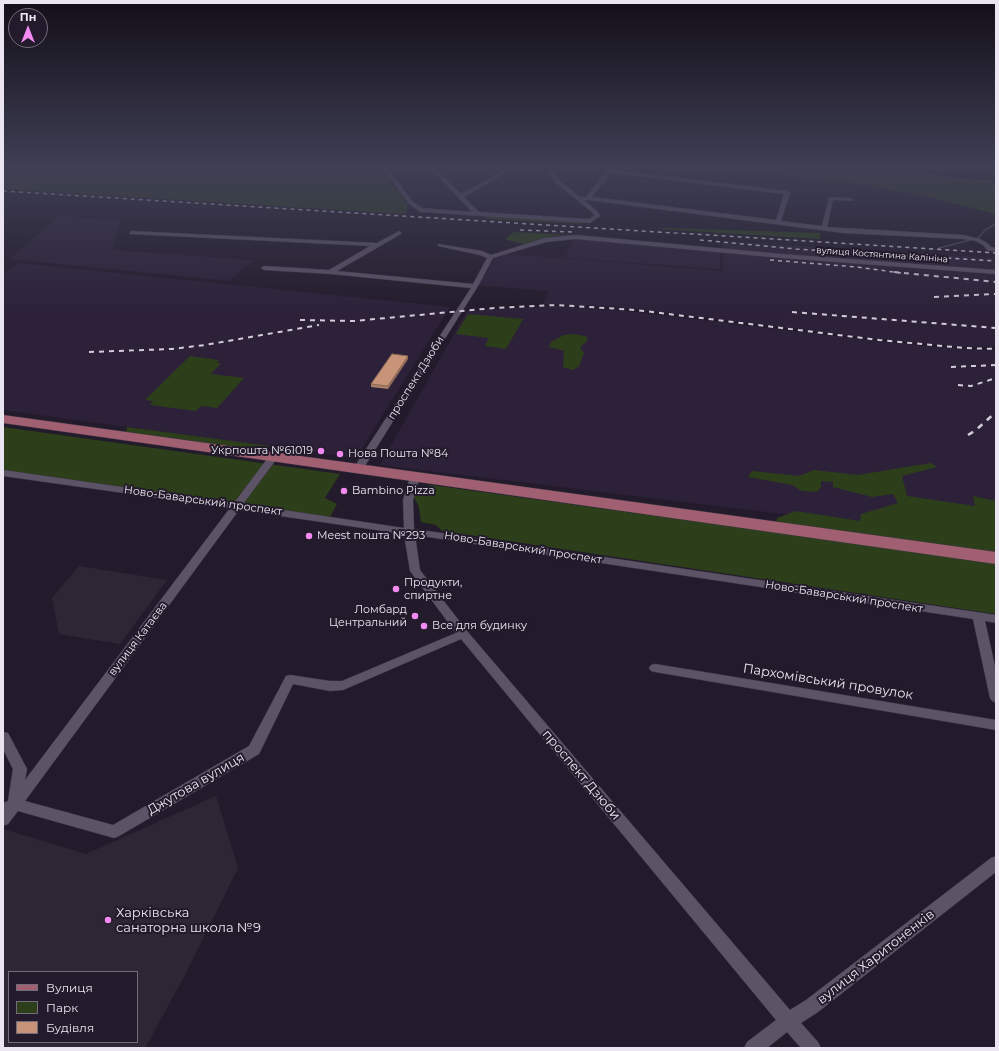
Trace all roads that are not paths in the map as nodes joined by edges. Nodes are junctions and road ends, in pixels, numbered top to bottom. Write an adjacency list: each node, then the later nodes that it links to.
1 (543, 218): 2 (street)
2 (594, 218)
3 (747, 218): 6 (street)
4 (779, 218): 6 (street)
5 (826, 218): 7 (street)
6 (778, 222): 7 (street)
7 (824, 229): 12 (street)
8 (132, 232): 10 (street)
9 (399, 233): 10 (street)
10 (378, 244): 15 (street)
11 (440, 245): 13 (street)
12 (996, 250)
13 (491, 257): 16 (street, вулиця Костянтина Калініна); 17 (street)
14 (264, 268): 15 (street)
15 (331, 272): 17 (street)
16 (996, 272)
17 (474, 286): 20 (street, проспект Дзюби)
18 (3, 419): 19 (main road)
19 (272, 457): 20 (main road); 23 (street, вулиця Катаєва)
20 (358, 469): 22 (main road)
21 (3, 473): 23 (street, Ново-Баварський проспект)
22 (416, 478): 24 (street, проспект Дзюби); 25 (main road)
23 (237, 506): 24 (street, Ново-Баварський проспект); 33 (street, вулиця Катаєва)
24 (409, 531): 26 (street, Ново-Баварський проспект); 28 (street, проспект Дзюби)
25 (996, 558)
26 (978, 617): 27 (street, Ново-Баварський проспект); 30 (street)
27 (996, 620)
28 (463, 634): 33 (street, Джутова вулиця); 36 (street, проспект Дзюби)
29 (655, 668): 31 (street, Пархомівський провулок)
30 (996, 698)
31 (996, 725)
32 (3, 737): 33 (street)
33 (9, 807): 34 (street, вулиця Катаєва)
34 (3, 820)
35 (996, 863): 36 (street, вулиця Харитоненків)
36 (788, 1021): 37 (street, вулиця Харитоненків); 38 (street, проспект Дзюби)
37 (753, 1048)
38 (812, 1048)

